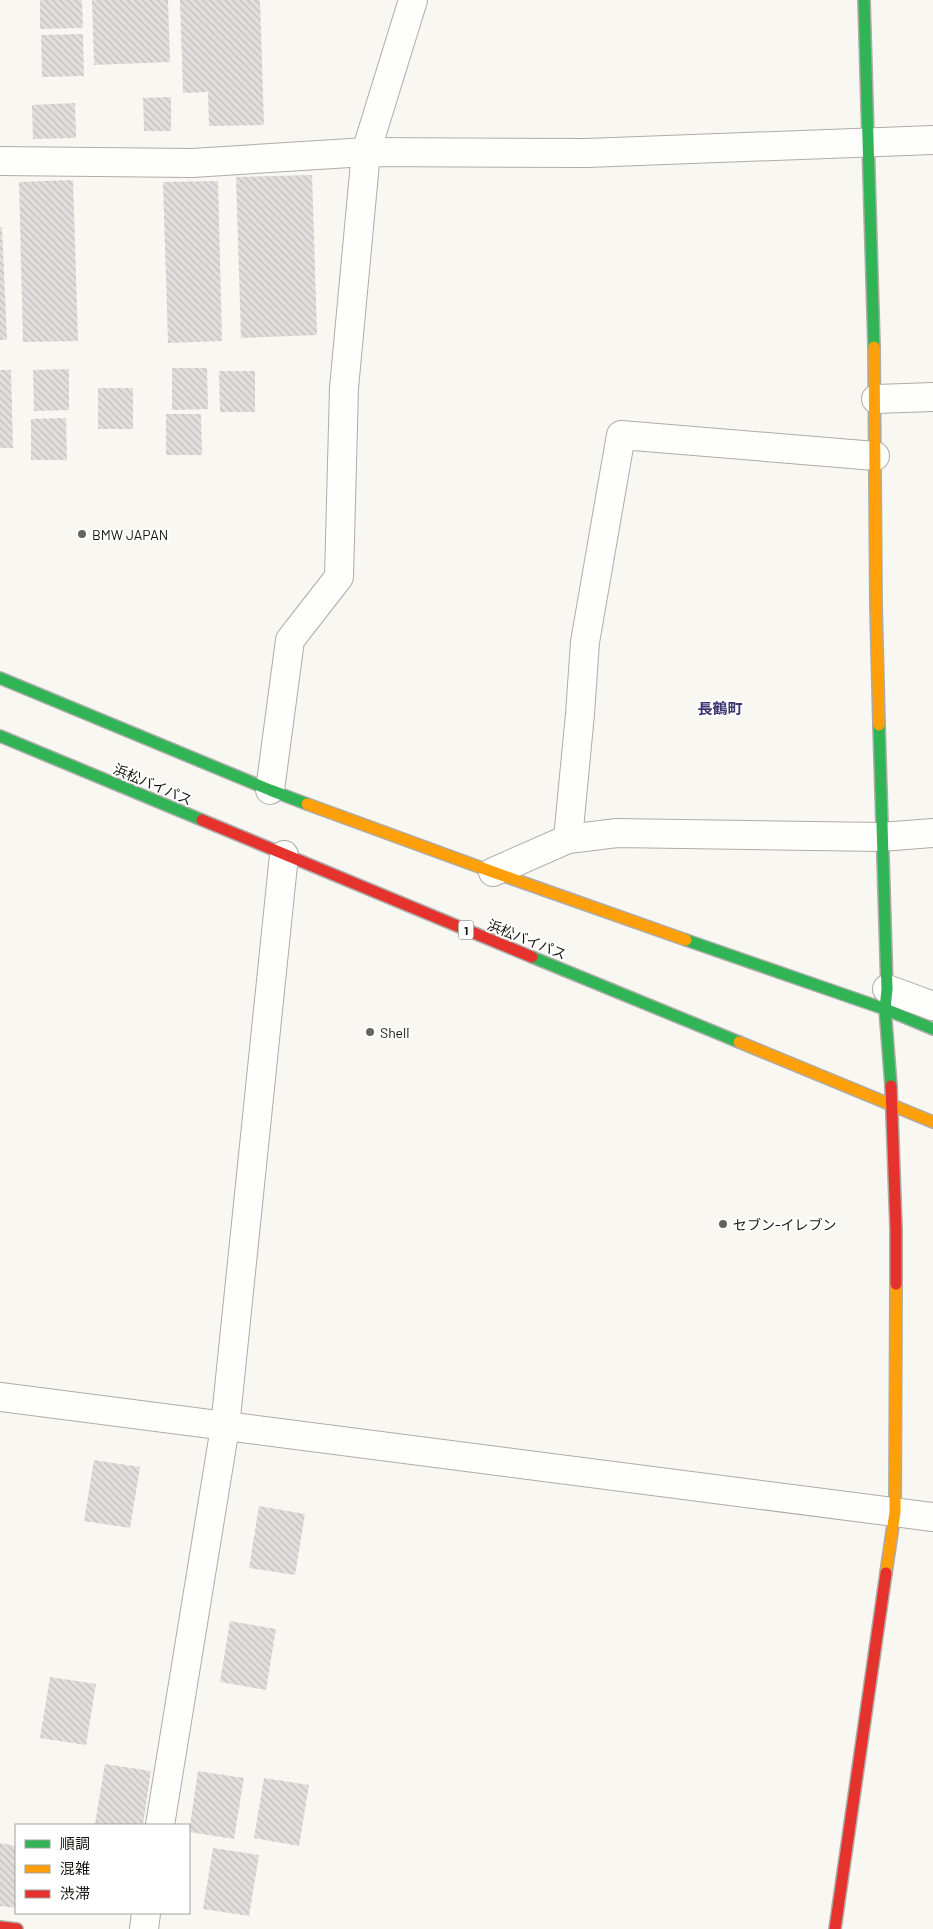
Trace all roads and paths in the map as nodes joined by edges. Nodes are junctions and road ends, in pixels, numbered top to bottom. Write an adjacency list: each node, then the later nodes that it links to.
1 (413, 0): 5 (street)
2 (864, 0): 4 (main road)
3 (933, 140): 4 (street)
4 (869, 141): 5 (street); 8 (main road)
5 (366, 152): 6 (street); 12 (street)
6 (0, 161)
7 (933, 397): 8 (street)
8 (876, 399): 9 (main road)
9 (875, 456): 14 (main road); 15 (street)
10 (0, 678): 12 (main road)
11 (0, 736): 16 (main road, 浜松バイパス / 1)
12 (270, 790): 17 (main road)
13 (933, 833): 14 (street)
14 (881, 837): 15 (street); 18 (main road)
15 (568, 838): 17 (street)
16 (284, 855): 21 (main road, 浜松バイパス / 1); 24 (street)
17 (493, 872): 18 (main road)
18 (886, 999): 19 (street); 20 (main road); 21 (main road)
19 (933, 1006)
20 (933, 1029)
21 (892, 1105): 22 (main road, 浜松バイパス / 1); 25 (main road)
22 (933, 1122)
23 (0, 1397): 24 (street)
24 (225, 1427): 25 (street); 27 (street)
25 (895, 1512): 26 (street); 32 (main road)
26 (933, 1518)
27 (160, 1824)
28 (146, 1914): 31 (street)
29 (0, 1927): 30 (main road)
30 (16, 1929)
31 (144, 1929)
32 (835, 1929)

